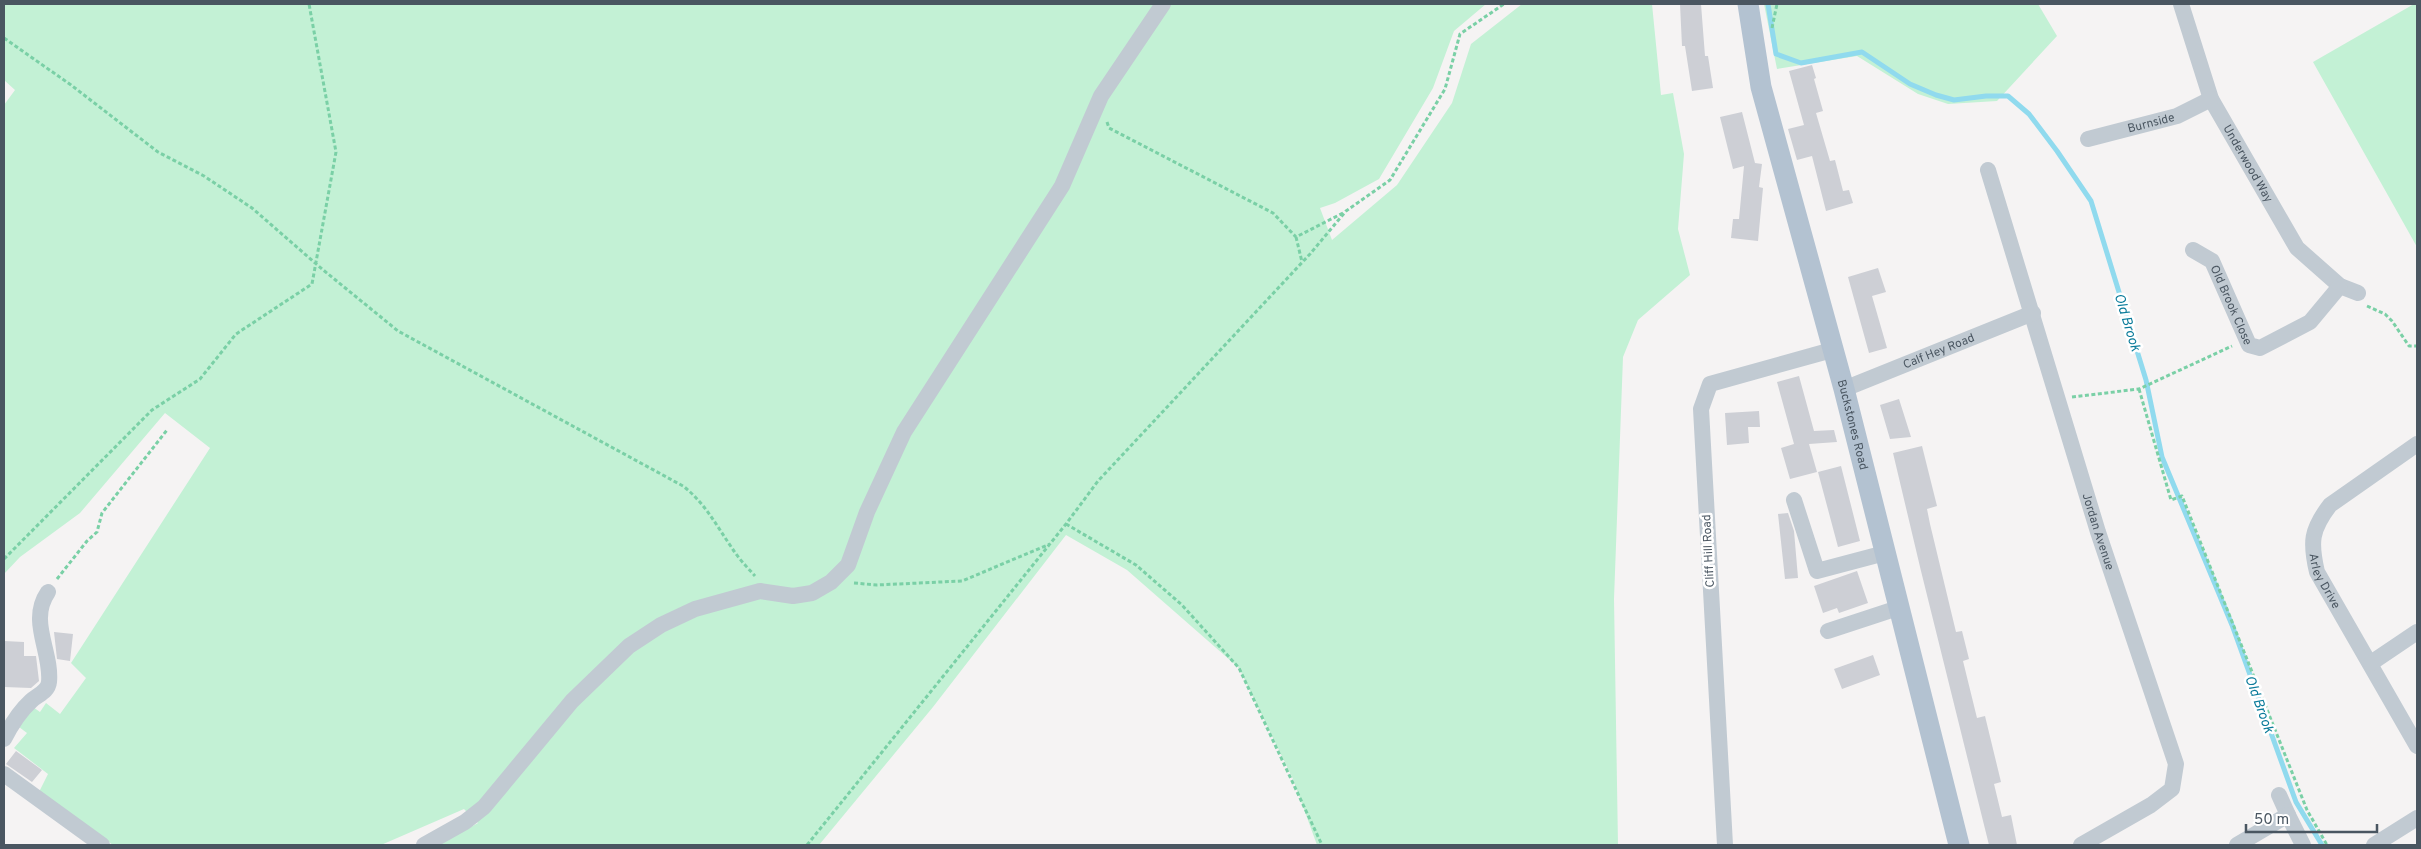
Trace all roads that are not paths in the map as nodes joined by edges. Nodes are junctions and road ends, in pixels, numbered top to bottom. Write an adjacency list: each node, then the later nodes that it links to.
1 (1163, 4): 28 (street)
2 (1748, 4): 11 (main road, Buckstones Road)
3 (2181, 4): 4 (street, Underwood Way)
4 (2211, 99): 5 (street, Burnside); 8 (street, Underwood Way)
5 (2088, 139)
6 (1988, 170): 10 (street, Jordan Avenue)
7 (2193, 250): 8 (street, Old Brook Close)
8 (2340, 286): 9 (street, Underwood Way)
9 (2358, 293)
10 (2033, 313): 12 (street, Calf Hey Road); 31 (street, Jordan Avenue)
11 (1832, 350): 12 (main road, Buckstones Road); 29 (street, Cliff Hill Road)
12 (1844, 389): 15 (main road, Buckstones Road)
13 (2417, 444): 20 (street, Arley Drive)
14 (1794, 500): 15 (street)
15 (1885, 553): 17 (main road, Buckstones Road)
16 (48, 592): 21 (street)
17 (1898, 608): 18 (street); 30 (main road, Buckstones Road)
18 (1828, 631)
19 (2417, 632): 20 (street)
20 (2371, 663): 22 (street, Arley Drive)
21 (4, 739)
22 (2417, 746)
23 (4, 774): 27 (street)
24 (2279, 795): 25 (street)
25 (2288, 815): 32 (street); 33 (street)
26 (2417, 818): 34 (street)
27 (102, 845)
28 (424, 845)
29 (1725, 845)
30 (1959, 845)
31 (2081, 845)
32 (2236, 845)
33 (2303, 845)
34 (2374, 845)

